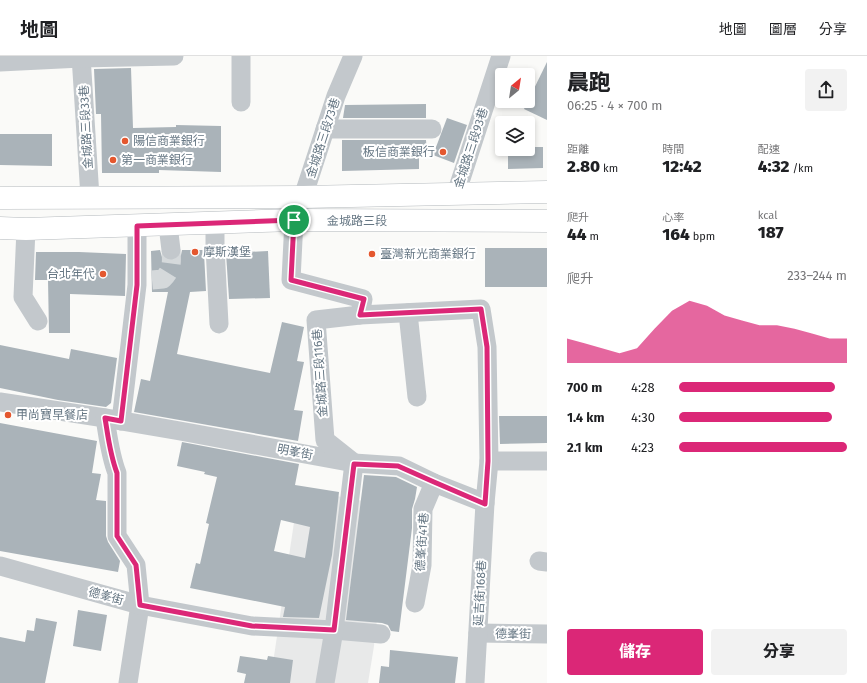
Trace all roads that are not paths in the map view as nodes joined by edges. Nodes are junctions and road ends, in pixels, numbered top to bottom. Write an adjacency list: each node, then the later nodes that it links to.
1 (153, 56): 2 (street); 6 (street)
2 (174, 56)
3 (241, 56): 8 (street)
4 (353, 56): 9 (street, 金城路三段73巷)
5 (501, 56): 12 (street, 金城路三段93巷)
6 (81, 57): 7 (street); 13 (street, 金城路三段33巷)
7 (1, 60)
8 (241, 102)
9 (325, 129): 10 (street); 14 (street, 金城路三段73巷)
10 (432, 129)
11 (547, 192): 12 (main road, 金城路三段)
12 (456, 194): 14 (main road, 金城路三段)
13 (90, 197): 14 (main road, 金城路三段); 15 (main road, 金城路三段)
14 (303, 197): 16 (street, 金城路三段73巷)
15 (0, 198)
16 (294, 220): 17 (main road, 金城路三段); 18 (main road, 金城路三段); 25 (street)
17 (547, 222)
18 (216, 224): 19 (main road, 金城路三段); 27 (street)
19 (168, 225): 20 (main road, 金城路三段); 23 (street)
20 (137, 226): 22 (main road, 金城路三段); 30 (street)
21 (0, 228): 22 (main road, 金城路三段)
22 (26, 229): 26 (street)
23 (171, 250)
24 (408, 313): 25 (street); 28 (street); 31 (street)
25 (360, 315): 33 (street, 金城路三段116巷)
26 (38, 322)
27 (219, 324)
28 (417, 397)
29 (0, 402): 30 (street, 明峯街)
30 (113, 419): 33 (street, 明峯街); 38 (street)
31 (488, 461): 32 (street); 35 (street)
32 (547, 461)
33 (354, 464): 34 (street, 明峯街); 39 (street)
34 (434, 482): 35 (street, 明峯街); 37 (street, 德峯街41巷)
35 (485, 504): 41 (street, 延吉街168巷)
36 (0, 566): 38 (street, 德峯街)
37 (415, 603)
38 (140, 605): 39 (street, 德峯街); 43 (street)
39 (334, 630): 40 (street, 德峯街); 44 (street)
40 (381, 634)
41 (478, 634): 42 (street, 德峯街); 45 (street, 延吉街168巷)
42 (547, 634)
43 (128, 683)
44 (324, 683)
45 (475, 683)

